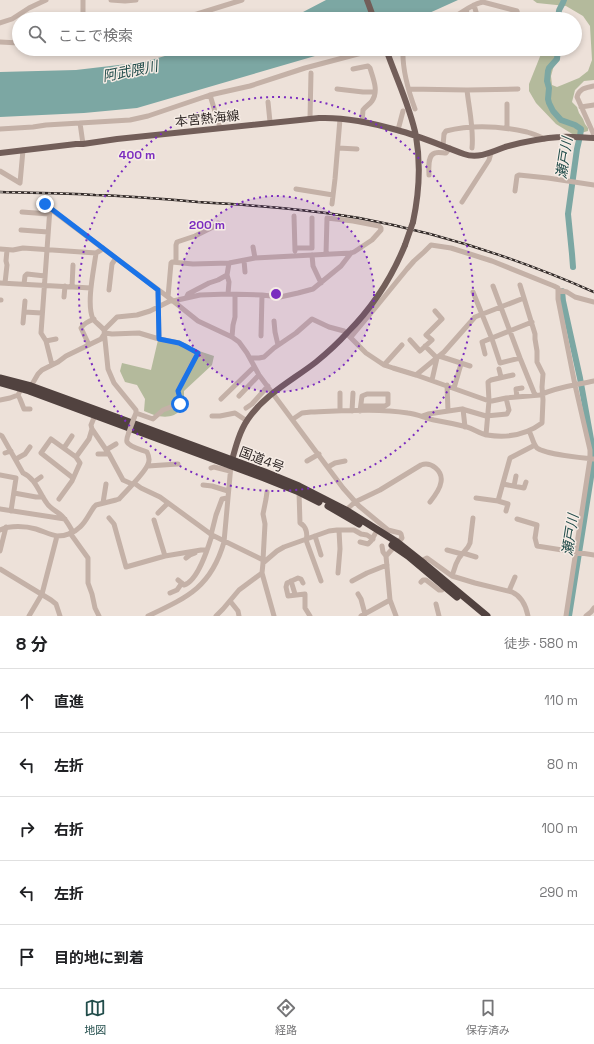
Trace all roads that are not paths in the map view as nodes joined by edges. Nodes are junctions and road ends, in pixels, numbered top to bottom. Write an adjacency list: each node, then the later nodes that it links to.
1 (46, 0): 9 (street)
2 (83, 0): 10 (street)
3 (111, 0): 4 (street)
4 (136, 0)
5 (242, 0): 11 (street)
6 (367, 0): 12 (main road)
7 (474, 5): 8 (street); 14 (street); 15 (street)
8 (466, 10): 13 (street)
9 (23, 12)
10 (83, 12)
11 (204, 12)
12 (371, 12)
13 (463, 12)
14 (476, 12)
15 (517, 12)
16 (12, 20): 17 (street)
17 (0, 23)
18 (0, 42): 19 (street)
19 (12, 43)
20 (350, 56): 33 (street)
21 (388, 56): 25 (main road)
22 (403, 56): 23 (street)
23 (404, 68): 25 (street); 28 (street)
24 (353, 69): 32 (street)
25 (393, 71): 51 (main road)
26 (311, 73): 40 (street)
27 (594, 86): 37 (street)
28 (409, 88): 31 (street); 38 (street)
29 (337, 89): 32 (street)
30 (518, 89): 31 (street)
31 (467, 90): 46 (street)
32 (375, 92): 43 (street)
33 (210, 95): 44 (street); 47 (street)
34 (268, 102): 42 (street)
35 (507, 104): 48 (street)
36 (594, 105): 37 (street)
37 (581, 107): 45 (street)
38 (415, 109)
39 (403, 111): 50 (street)
40 (310, 118): 41 (main road, 本宮熱海線); 42 (main road, 本宮熱海線)
41 (340, 119): 43 (main road, 本宮熱海線); 56 (street)
42 (270, 122): 47 (main road, 本宮熱海線)
43 (362, 122): 50 (main road, 本宮熱海線)
44 (80, 123): 49 (street); 54 (street)
45 (592, 124): 53 (street)
46 (472, 127): 48 (street); 55 (street); 57 (street)
47 (220, 128): 54 (main road, 本宮熱海線)
48 (507, 128): 52 (street)
49 (0, 129)
50 (398, 130): 51 (main road, 本宮熱海線)
51 (416, 136): 55 (main road, 本宮熱海線); 134 (main road, bridge)
52 (544, 139): 53 (main road, 本宮熱海線); 61 (main road, 本宮熱海線)
53 (592, 139)
54 (83, 144): 59 (main road, 本宮熱海線)
55 (446, 147): 61 (main road, 本宮熱海線); 63 (street)
56 (338, 148): 58 (street); 67 (street)
57 (472, 148)
58 (357, 149)
59 (23, 150): 60 (main road, 本宮熱海線); 62 (street)
60 (0, 153)
61 (491, 153): 69 (street)
62 (0, 171)
63 (429, 176)
64 (594, 185): 66 (street)
65 (296, 189): 67 (street)
66 (515, 191)
67 (333, 195): 70 (street)
68 (41, 202): 71 (street)
69 (462, 202)
70 (332, 204)
71 (50, 208): 73 (street); 80 (street)
72 (22, 212): 73 (street)
73 (50, 214): 78 (street)
74 (294, 216): 81 (street)
75 (312, 218): 81 (street)
76 (218, 223): 93 (street)
77 (21, 230): 78 (street)
78 (48, 232): 84 (street)
79 (253, 247): 91 (street)
80 (103, 248): 85 (street); 90 (street)
81 (295, 248): 89 (street)
82 (0, 249): 83 (street)
83 (6, 250): 84 (street); 99 (street)
84 (47, 250): 85 (street); 98 (street)
85 (96, 253): 107 (street)
86 (351, 253): 88 (street); 88 (street); 100 (street)
87 (312, 254): 88 (street); 89 (street); 100 (street)
88 (326, 254)
89 (295, 255): 91 (street)
90 (116, 258): 108 (street); 109 (street)
91 (255, 258): 92 (street)
92 (244, 260): 94 (street); 96 (street)
93 (176, 262): 94 (street); 118 (street)
94 (229, 263): 97 (street)
95 (73, 265): 106 (street)
96 (245, 272)
97 (227, 275): 112 (street); 116 (street)
98 (45, 276): 101 (street); 102 (street)
99 (2, 283): 101 (street)
100 (320, 283): 114 (street)
101 (24, 284): 102 (street)
102 (44, 285): 104 (street); 125 (street)
103 (520, 285): 117 (street)
104 (65, 286): 106 (street); 115 (street)
105 (493, 286): 122 (street)
106 (72, 287): 107 (street)
107 (91, 288): 127 (street)
108 (109, 290)
109 (158, 290): 118 (street); 121 (street)
110 (558, 290): 120 (street); 134 (street); 166 (street)
111 (473, 292): 126 (street)
112 (228, 294): 113 (street); 116 (street)
113 (235, 294): 114 (street); 135 (street)
114 (262, 295): 133 (street)
115 (64, 297)
116 (186, 298): 118 (street)
117 (524, 298): 122 (street); 129 (street)
118 (171, 299): 121 (street); 135 (street)
119 (25, 301): 124 (street)
120 (594, 302)
121 (158, 307): 131 (street); 137 (street)
122 (501, 307): 126 (street); 132 (street)
123 (435, 311): 144 (street)
124 (24, 312): 125 (street); 130 (street)
125 (42, 313): 140 (street)
126 (482, 314): 138 (street); 148 (street)
127 (94, 319): 131 (street); 143 (street)
128 (274, 321): 141 (street)
129 (532, 322): 132 (street); 175 (street)
130 (23, 323)
131 (105, 332): 137 (street); 143 (street); 191 (street)
132 (510, 332): 138 (street); 150 (street)
133 (261, 336)
134 (349, 336): 141 (street); 153 (street); 172 (main road)
135 (232, 337): 149 (street)
136 (56, 339): 140 (street)
137 (159, 339): 145 (street)
138 (492, 339): 146 (street); 150 (street)
139 (410, 340): 144 (street)
140 (46, 341): 152 (street)
141 (278, 345): 149 (street)
142 (402, 345): 153 (street)
143 (89, 346): 152 (street)
144 (425, 346): 148 (street)
145 (198, 353): 147 (street); 191 (street)
146 (485, 354)
147 (203, 357)
148 (438, 357): 151 (street); 158 (street); 162 (street)
149 (250, 358): 154 (street)
150 (520, 358): 177 (street)
151 (461, 364): 155 (street); 169 (street)
152 (52, 365): 167 (street)
153 (384, 365): 158 (street)
154 (254, 366): 157 (street); 180 (street)
155 (470, 366)
156 (499, 369): 160 (street)
157 (259, 375): 168 (street); 176 (street)
158 (416, 375): 162 (street)
159 (513, 375): 160 (street)
160 (501, 377): 182 (street)
161 (0, 378): 167 (highway, 国道4号)
162 (432, 380): 165 (street)
163 (594, 381): 166 (street)
164 (0, 383): 171 (highway, 国道4号)
165 (446, 385): 169 (street); 189 (street)
166 (578, 385): 175 (street); 214 (street)
167 (31, 386): 190 (highway, 国道4号)
168 (268, 386): 172 (street); 183 (street)
169 (454, 388): 182 (street)
170 (522, 388): 178 (street)
171 (19, 392): 181 (street); 185 (street); 190 (highway, 国道4号)
172 (273, 393): 195 (street); 196 (main road)
173 (340, 393): 187 (street)
174 (353, 393): 188 (street)
175 (543, 393): 177 (street); 199 (street)
176 (238, 396)
177 (535, 396): 178 (street)
178 (517, 397): 179 (street)
179 (506, 398): 182 (street); 194 (street)
180 (221, 399)
181 (0, 400)
182 (489, 401): 194 (street)
183 (246, 408)
184 (360, 408): 184 (street); 188 (street); 193 (street)
185 (30, 409)
186 (463, 409): 189 (street); 194 (street); 197 (street)
187 (340, 411): 188 (street); 195 (street)
188 (352, 411)
189 (448, 411): 193 (street)
190 (96, 412): 198 (street); 218 (highway, 国道4号)
191 (135, 416): 219 (street, bridge)
192 (212, 416): 196 (street)
193 (422, 416): 197 (street)
194 (488, 416): 201 (street)
195 (293, 419): 211 (street)
196 (247, 421): 218 (main road)
197 (465, 427): 201 (street)
198 (92, 429): 208 (street); 212 (street)
199 (529, 431): 201 (street); 204 (street)
200 (0, 435): 207 (street)
201 (486, 435)
202 (72, 436): 206 (street)
203 (116, 444): 208 (street)
204 (535, 445): 214 (street); 230 (street)
205 (30, 447): 213 (street)
206 (64, 448): 212 (street); 225 (street)
207 (11, 451): 209 (street); 213 (street)
208 (107, 452): 210 (street); 229 (street)
209 (5, 453)
210 (98, 454)
211 (319, 454): 215 (street); 220 (street)
212 (76, 457): 225 (street)
213 (16, 459): 226 (street)
214 (592, 459): 273 (street)
215 (307, 461)
216 (345, 461): 220 (street)
217 (178, 464): 219 (street)
218 (231, 465): 221 (street); 233 (street); 235 (highway, 国道4号); 247 (highway, 国道4号)
219 (148, 466): 229 (street)
220 (328, 467): 242 (street)
221 (211, 468)
222 (0, 476): 236 (street)
223 (516, 476): 232 (street)
224 (41, 477): 226 (street)
225 (73, 478): 240 (street)
226 (34, 482): 237 (street)
227 (526, 482): 232 (street)
228 (106, 484): 244 (street)
229 (133, 484): 244 (street); 245 (street)
230 (503, 484): 232 (street); 241 (street)
231 (203, 485): 233 (street)
232 (514, 486)
233 (228, 491): 238 (street)
234 (267, 492): 281 (street)
235 (299, 492): 263 (highway, 国道4号); 264 (street)
236 (14, 493): 237 (street); 248 (street)
237 (43, 497): 254 (street)
238 (228, 498): 260 (street); 265 (street)
239 (476, 498): 241 (street)
240 (59, 499)
241 (498, 501): 249 (street)
242 (355, 502): 243 (street); 247 (street); 267 (street)
243 (430, 502)
244 (103, 503): 259 (street)
245 (168, 503): 250 (street); 260 (street)
246 (0, 509): 248 (street)
247 (346, 510): 267 (highway, 国道4号)
248 (11, 511): 254 (street)
249 (506, 511)
250 (158, 513)
251 (109, 518): 278 (street)
252 (474, 518): 275 (street)
253 (517, 518): 273 (street)
254 (65, 520): 259 (street)
255 (154, 520): 278 (street)
256 (6, 527): 257 (street); 261 (street); 272 (street)
257 (0, 530)
258 (339, 530): 262 (street); 263 (street); 286 (street)
259 (72, 533): 261 (street); 307 (street)
260 (211, 535): 265 (street); 270 (street)
261 (57, 536): 297 (street)
262 (315, 536): 264 (street); 277 (street)
263 (374, 536): 266 (street); 267 (highway, 国道4号)
264 (306, 540): 281 (street); 289 (street)
265 (224, 542): 281 (street); 308 (street)
266 (360, 542)
267 (396, 544): 274 (street); 282 (highway, 国道4号); 293 (highway, 国道4号)
268 (382, 546): 274 (street)
269 (201, 550): 270 (street); 278 (street); 280 (street)
270 (207, 550): 296 (street)
271 (447, 550): 275 (street)
272 (0, 551)
273 (576, 552): 276 (street); 318 (street)
274 (383, 554): 283 (street)
275 (462, 554): 279 (street); 287 (street)
276 (594, 554)
277 (321, 555)
278 (165, 556)
279 (476, 557)
280 (186, 558)
281 (263, 561): 285 (street)
282 (422, 561): 287 (street); 316 (highway, 国道4号)
283 (387, 565): 290 (street); 300 (street)
284 (0, 570): 297 (street)
285 (262, 573): 301 (street); 311 (street)
286 (338, 573)
287 (452, 576): 295 (street)
288 (515, 577): 295 (street)
289 (321, 581)
290 (352, 581)
291 (421, 582): 293 (street)
292 (303, 583): 312 (street)
293 (445, 587): 315 (highway, 国道4号)
294 (519, 590): 299 (street)
295 (509, 591): 299 (street)
296 (170, 593)
297 (42, 594): 305 (street); 306 (street)
298 (358, 594): 304 (street)
299 (520, 597): 317 (street)
300 (390, 600): 304 (street); 313 (street)
301 (230, 601): 309 (street); 310 (street)
302 (436, 604): 314 (street)
303 (593, 611): 319 (street)
304 (363, 615)
305 (29, 616)
306 (60, 616)
307 (99, 616)
308 (148, 616)
309 (216, 616)
310 (239, 616)
311 (274, 616)
312 (310, 616)
313 (396, 616)
314 (439, 616)
315 (480, 616)
316 (487, 616)
317 (528, 616)
318 (566, 616)
319 (586, 616)

